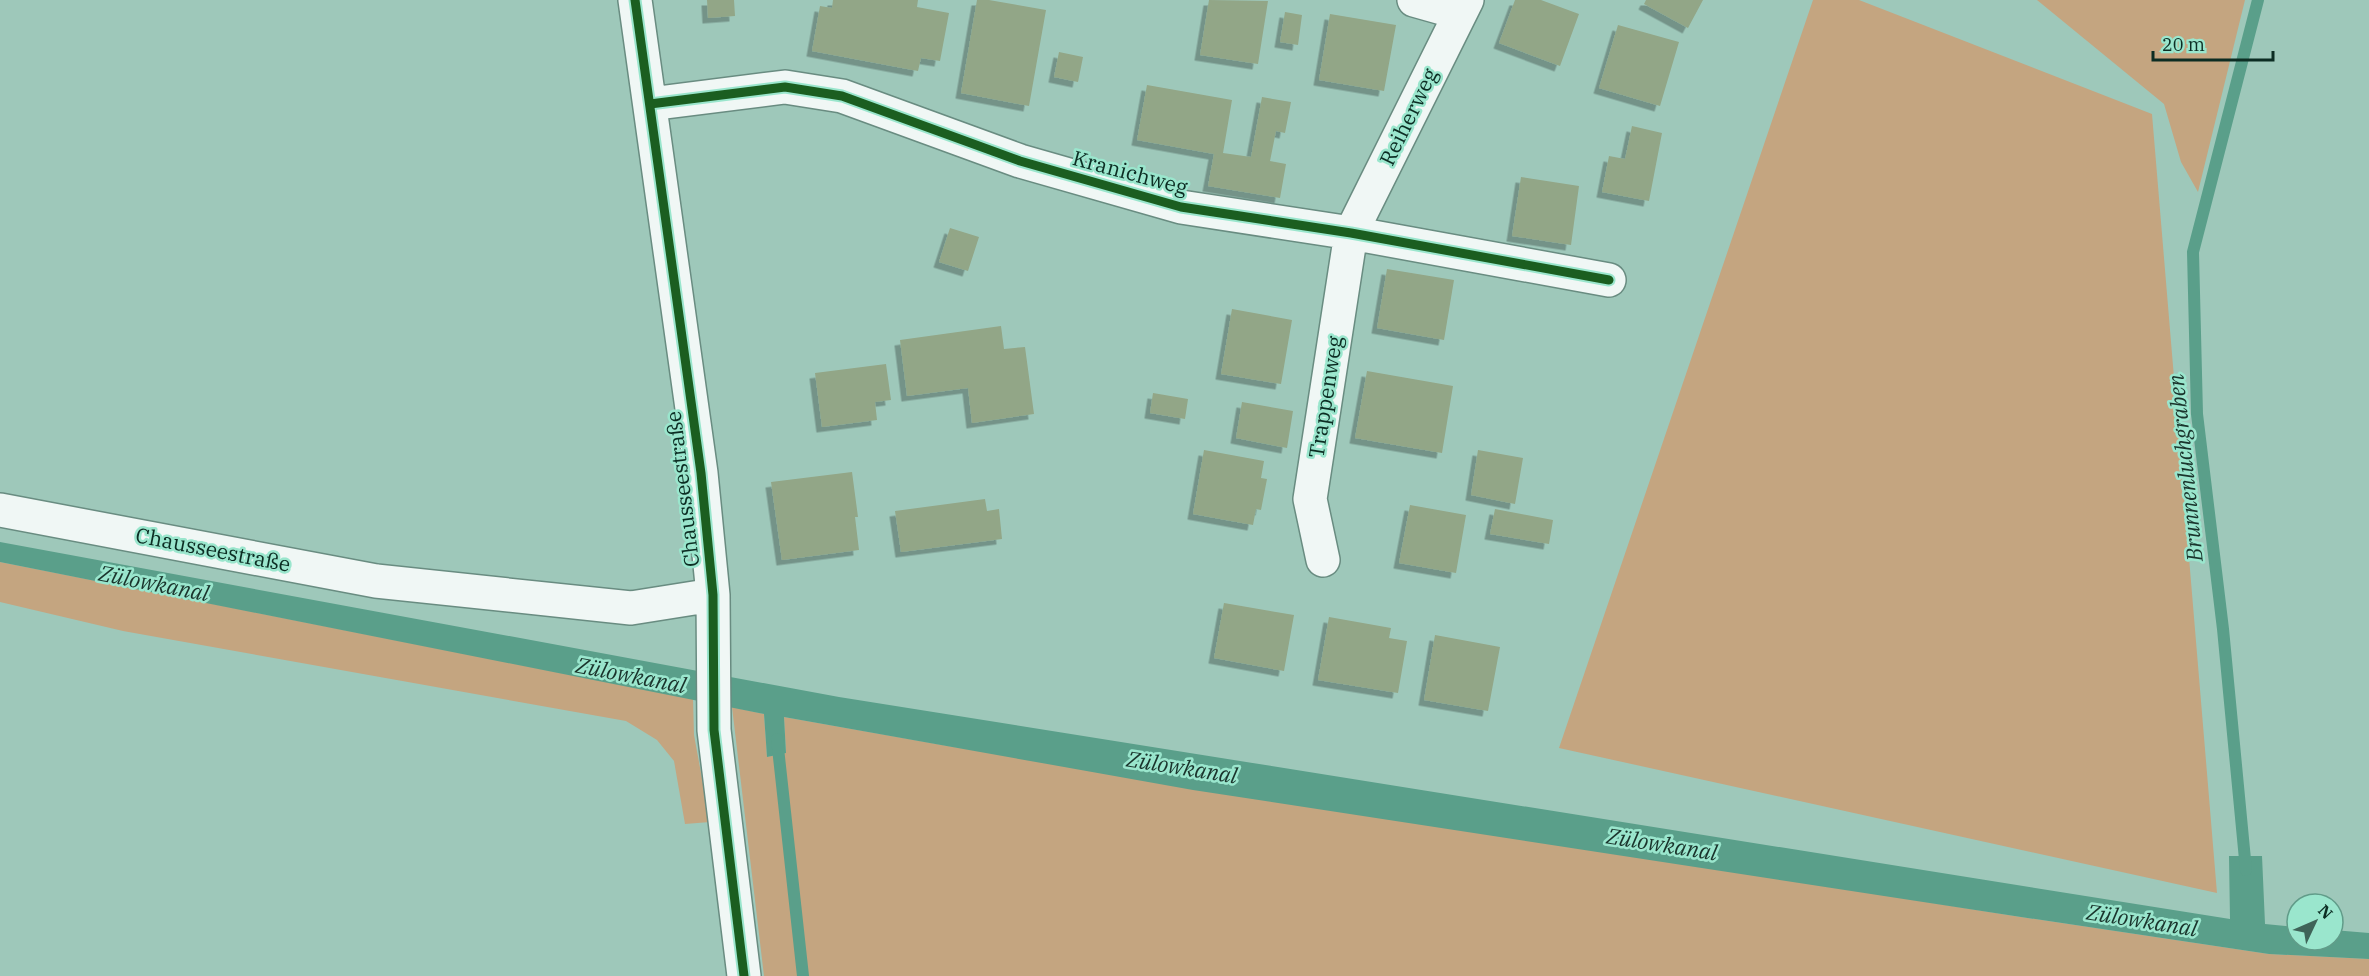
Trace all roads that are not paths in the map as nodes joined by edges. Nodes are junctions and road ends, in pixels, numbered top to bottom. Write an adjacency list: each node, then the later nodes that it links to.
1 (635, 0): 4 (street, Chausseestraße)
2 (1414, 0): 3 (street)
3 (1464, 6): 5 (street, Reiherweg)
4 (650, 104): 5 (street, Kranichweg); 9 (street, Chausseestraße)
5 (1351, 233): 6 (street, Kranichweg); 8 (street, Trappenweg)
6 (1609, 280)
7 (0, 510): 9 (street, Chausseestraße)
8 (1323, 560)
9 (712, 595): 10 (street, Chausseestraße)
10 (744, 976)

